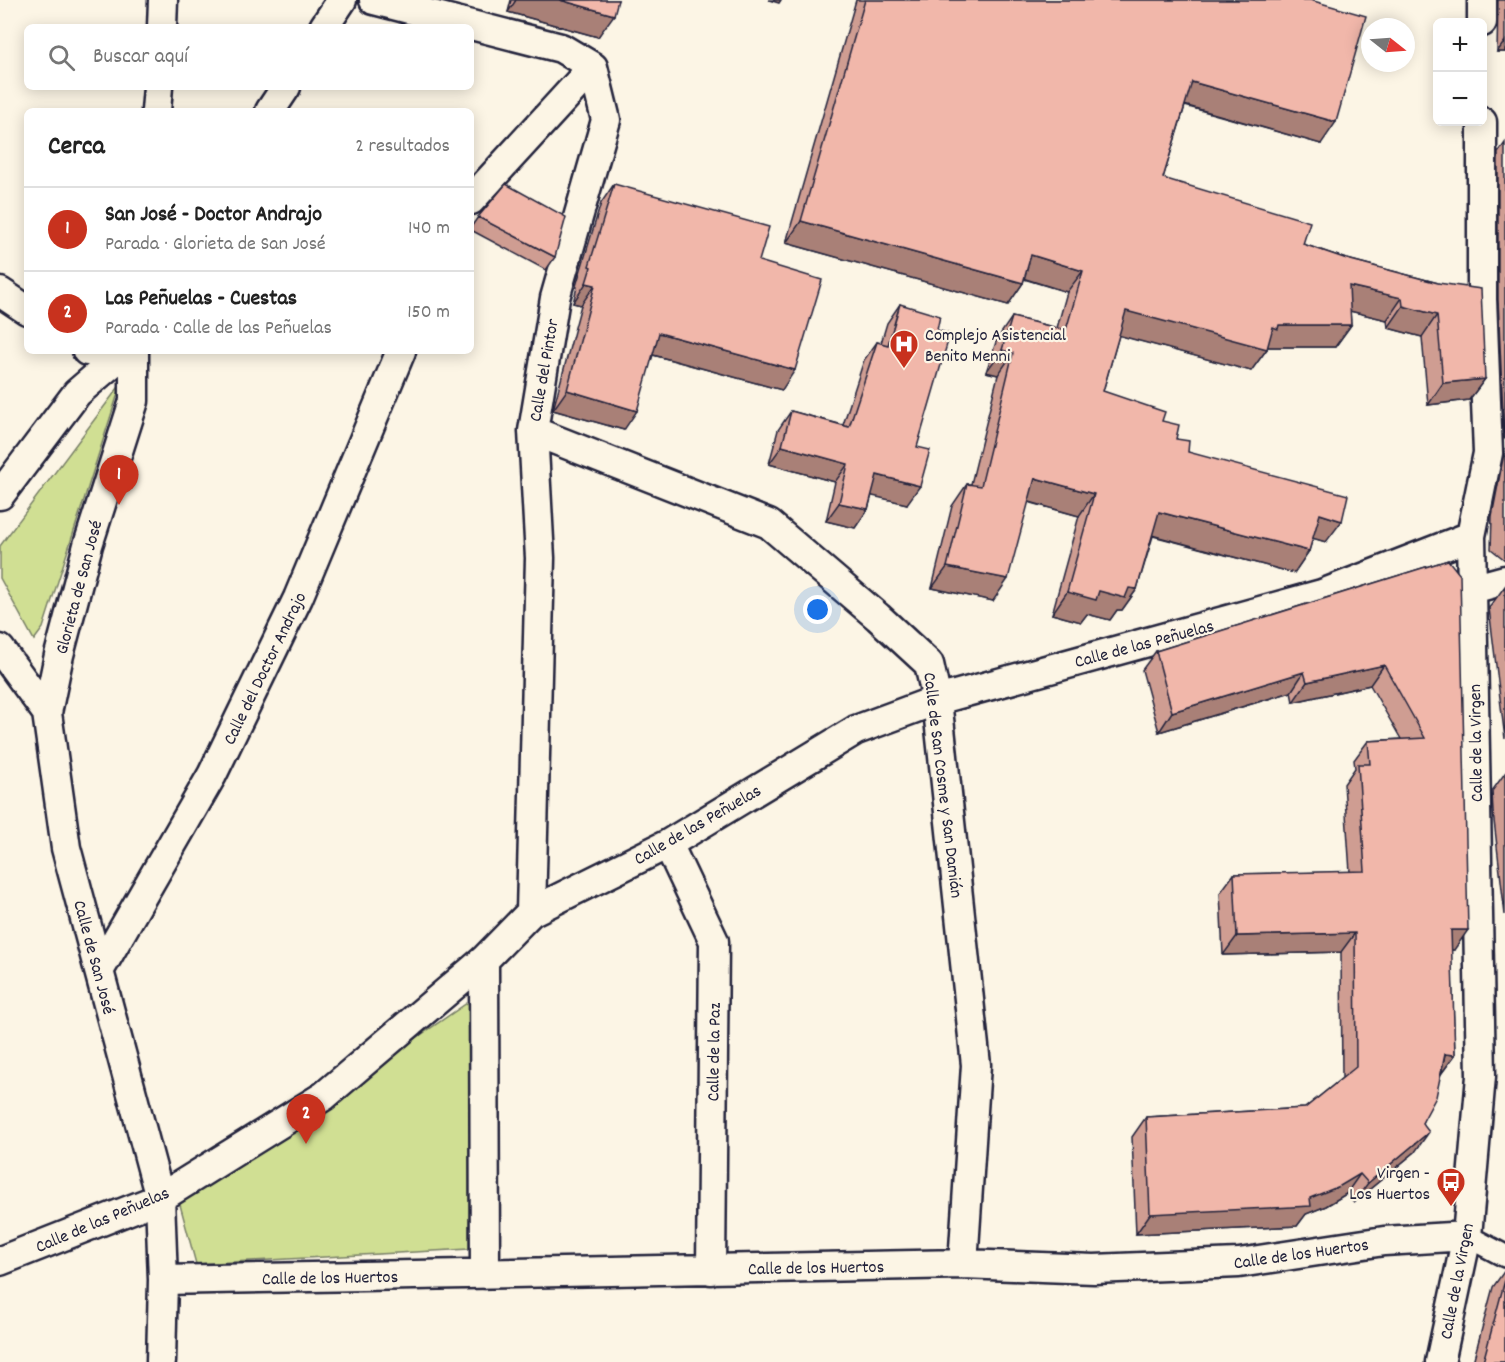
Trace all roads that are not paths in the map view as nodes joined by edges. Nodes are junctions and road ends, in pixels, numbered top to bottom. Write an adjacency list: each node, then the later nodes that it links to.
1 (163, 0): 6 (street)
2 (342, 0): 7 (street)
3 (374, 0): 8 (street)
4 (1482, 0): 5 (street)
5 (1482, 18)
6 (162, 24)
7 (326, 24)
8 (468, 24)
9 (474, 26): 10 (street)
10 (593, 68): 16 (street); 22 (street, Calle del Pintor)
11 (158, 90): 13 (street)
12 (284, 90): 14 (street)
13 (156, 108)
14 (272, 108)
15 (1482, 126): 23 (street, Calle de la Virgen)
16 (474, 197)
17 (0, 292): 18 (street)
18 (24, 308)
19 (122, 354): 24 (street)
20 (134, 354): 30 (street, Glorieta de San José)
21 (400, 354): 34 (street, Calle del Doctor Andrajo)
22 (533, 431): 29 (street, Calle de San Cosme y San Damián); 32 (street, Calle del Pintor)
23 (1496, 450): 25 (street, Calle de la Virgen)
24 (0, 495)
25 (1470, 536): 27 (street, Calle de la Virgen); 29 (street, Calle de las Peñuelas)
26 (1505, 580): 27 (street)
27 (1472, 589): 35 (street, Calle de la Virgen)
28 (0, 649): 30 (street)
29 (937, 700): 31 (street, Calle de las Peñuelas); 40 (street, Calle de San Cosme y San Damián)
30 (47, 713): 34 (street, Calle de San José)
31 (668, 844): 32 (street, Calle de las Peñuelas); 41 (street, Calle de la Paz)
32 (531, 912): 33 (street, Calle de las Peñuelas)
33 (484, 960): 36 (street, Calle de las Peñuelas); 42 (street)
34 (99, 971): 36 (street, Calle de San José)
35 (1493, 1075): 37 (street, Calle de la Virgen)
36 (160, 1198): 39 (street, Calle de las Peñuelas); 43 (street, Calle de San José)
37 (1467, 1236): 38 (street); 40 (street, Calle de los Huertos); 45 (street, Calle de la Virgen)
38 (1505, 1256)
39 (0, 1261)
40 (963, 1264): 41 (street, Calle de los Huertos)
41 (711, 1270): 42 (street, Calle de los Huertos)
42 (485, 1274): 43 (street, Calle de los Huertos)
43 (163, 1280): 44 (street, Calle de San José)
44 (161, 1362)
45 (1440, 1362)

